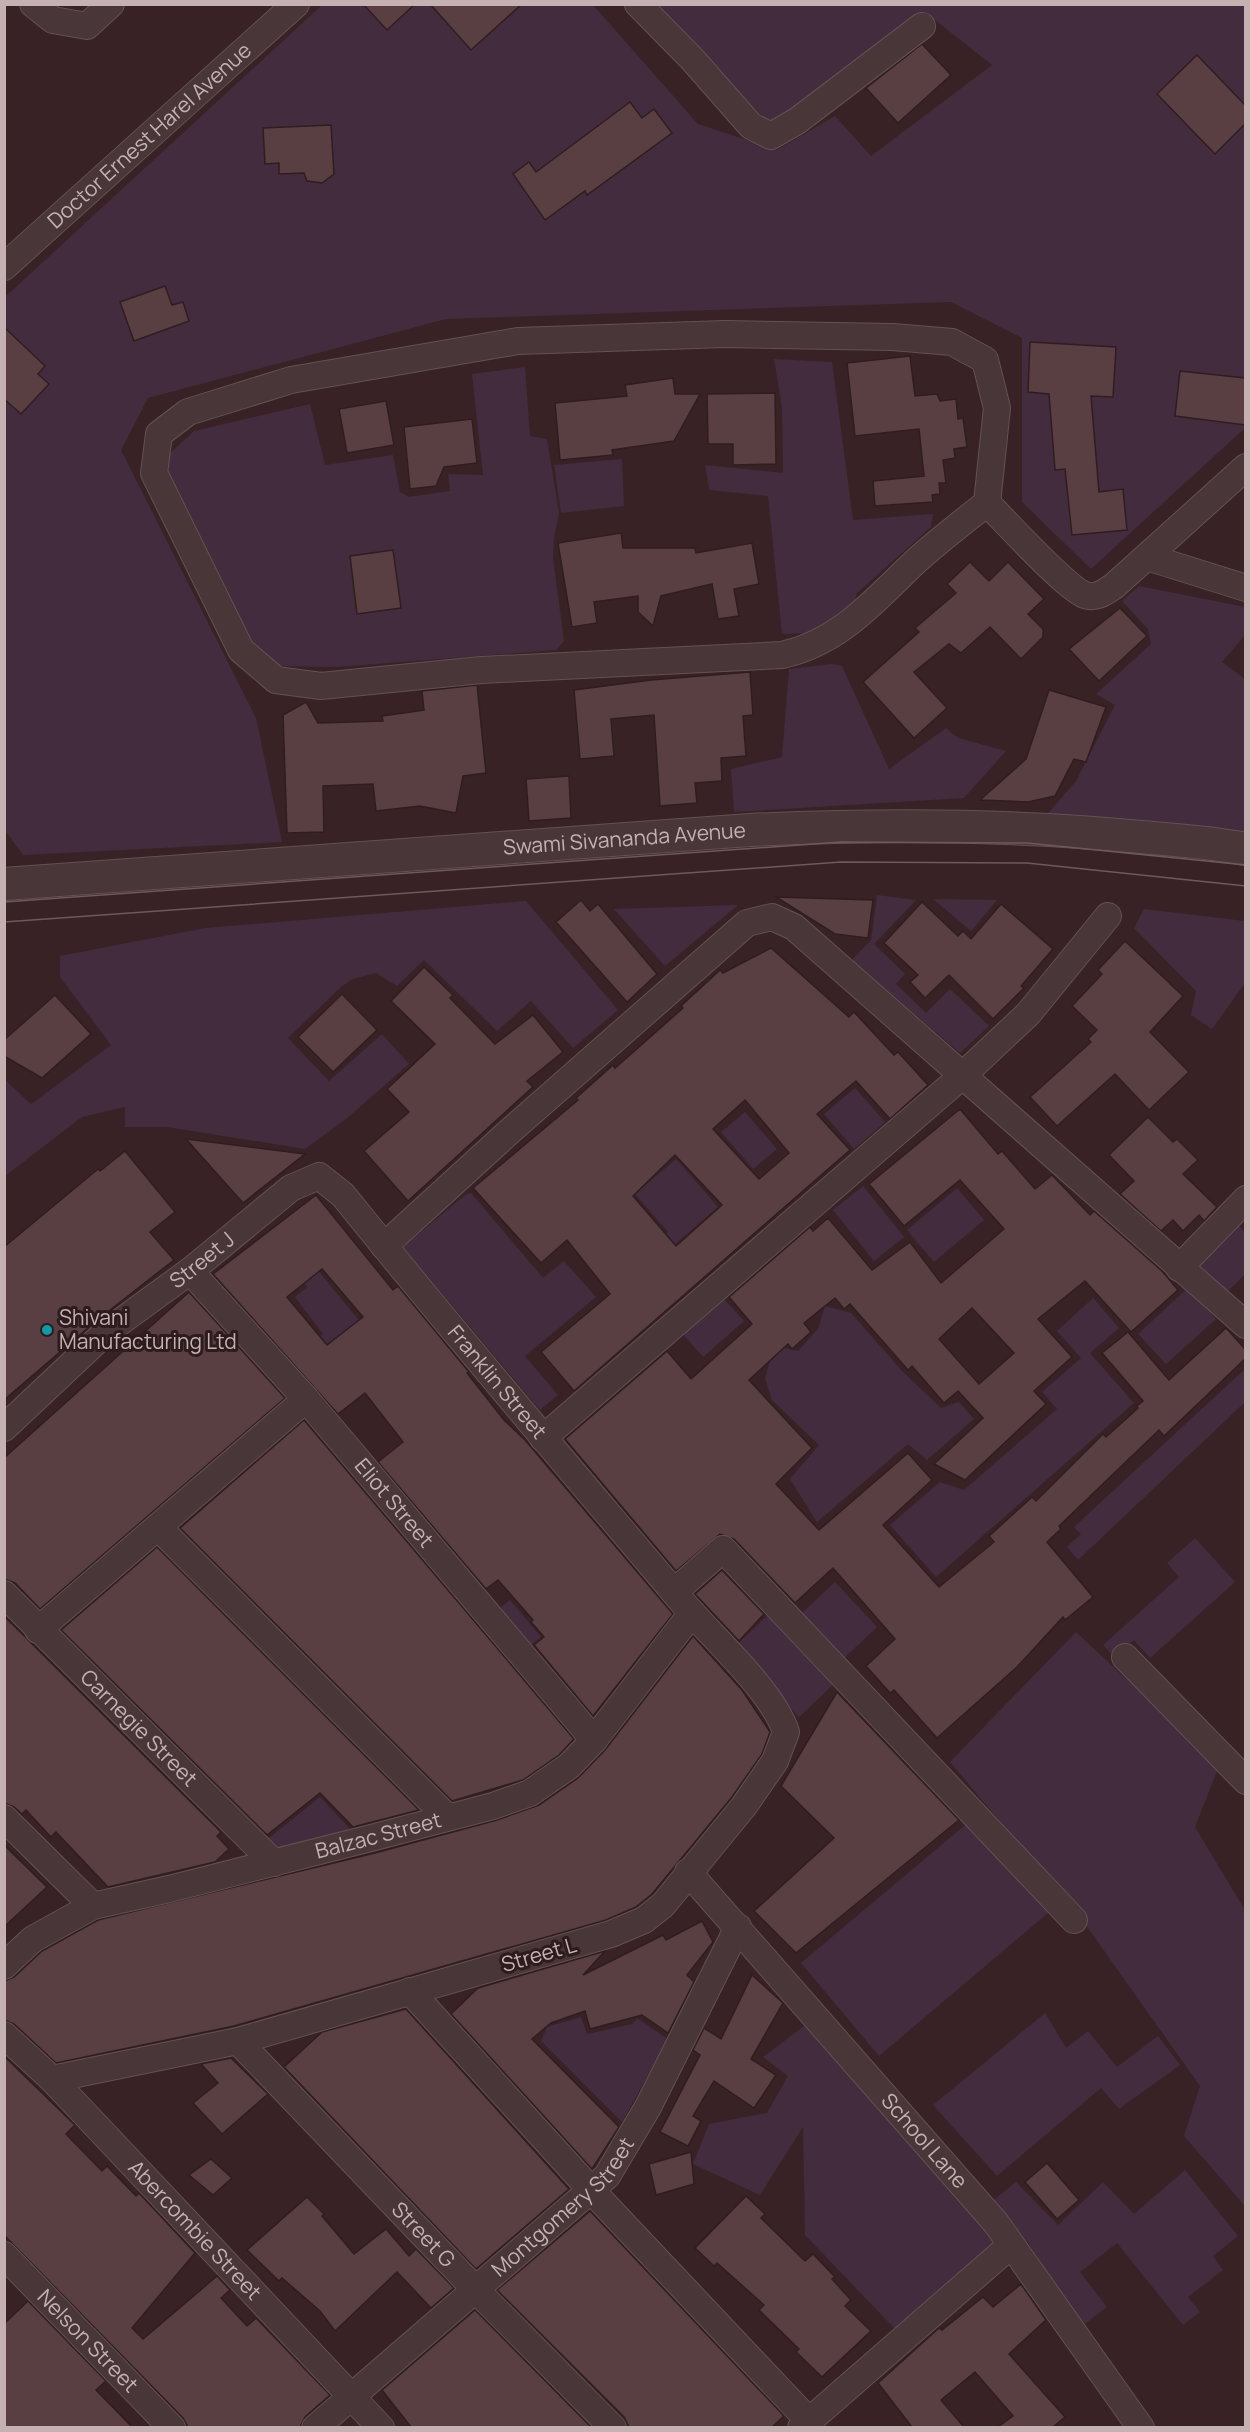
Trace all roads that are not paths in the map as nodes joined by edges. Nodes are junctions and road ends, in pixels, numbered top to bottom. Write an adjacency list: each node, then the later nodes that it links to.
1 (33, 4): 2 (street)
2 (111, 4)
3 (296, 4): 6 (street, Doctor Ernest Harel Avenue)
4 (638, 4): 5 (street)
5 (922, 26)
6 (4, 267)
7 (1245, 466): 9 (street)
8 (987, 503): 8 (street); 9 (street)
9 (1147, 557): 10 (street)
10 (1245, 588)
11 (1245, 849): 12 (street, Swami Sivananda Avenue)
12 (4, 884)
13 (1107, 916): 14 (street)
14 (962, 1076): 17 (street); 18 (street); 23 (street)
15 (291, 1188): 17 (street, Franklin Street); 19 (street, Street J)
16 (1245, 1199): 18 (street)
17 (384, 1246): 23 (street, Franklin Street)
18 (1179, 1268): 20 (street)
19 (190, 1271): 21 (street, Eliot Street); 22 (street, Street J)
20 (1245, 1326)
21 (306, 1400): 24 (street); 30 (street, Eliot Street)
22 (4, 1428)
23 (543, 1438): 25 (street, Franklin Street)
24 (158, 1527): 28 (street); 32 (street)
25 (674, 1592): 27 (street, Franklin Street); 37 (street)
26 (4, 1594): 28 (street, Carnegie Street)
27 (692, 1613): 30 (street, Balzac Street); 35 (street, Street L)
28 (38, 1630): 34 (street, Carnegie Street)
29 (1125, 1657): 31 (street)
30 (594, 1740): 32 (street, Balzac Street)
31 (1245, 1781)
32 (447, 1816): 34 (street, Balzac Street)
33 (4, 1818): 36 (street)
34 (274, 1863): 36 (street, Balzac Street)
35 (688, 1872): 38 (street, School Lane); 40 (street, Street L)
36 (93, 1906): 39 (street, Balzac Street)
37 (1074, 1920)
38 (738, 1927): 44 (street, Montgomery Street); 45 (street, School Lane)
39 (4, 1966)
40 (410, 1992): 42 (street, Street L); 44 (street)
41 (4, 2035): 43 (street, Abercombie Street)
42 (238, 2041): 43 (street, Street L); 47 (street, Street G)
43 (52, 2079): 48 (street, Abercombie Street)
44 (591, 2190): 47 (street, Montgomery Street); 49 (street)
45 (1011, 2245): 49 (street); 54 (street, School Lane)
46 (4, 2255): 50 (street, Nelson Street)
47 (475, 2289): 48 (street, Montgomery Street); 53 (street, Street G)
48 (351, 2396): 51 (street, Montgomery Street); 52 (street, Abercombie Street)
49 (805, 2424)
50 (172, 2427)
51 (315, 2427)
52 (381, 2427)
53 (613, 2427)
54 (1141, 2427)

